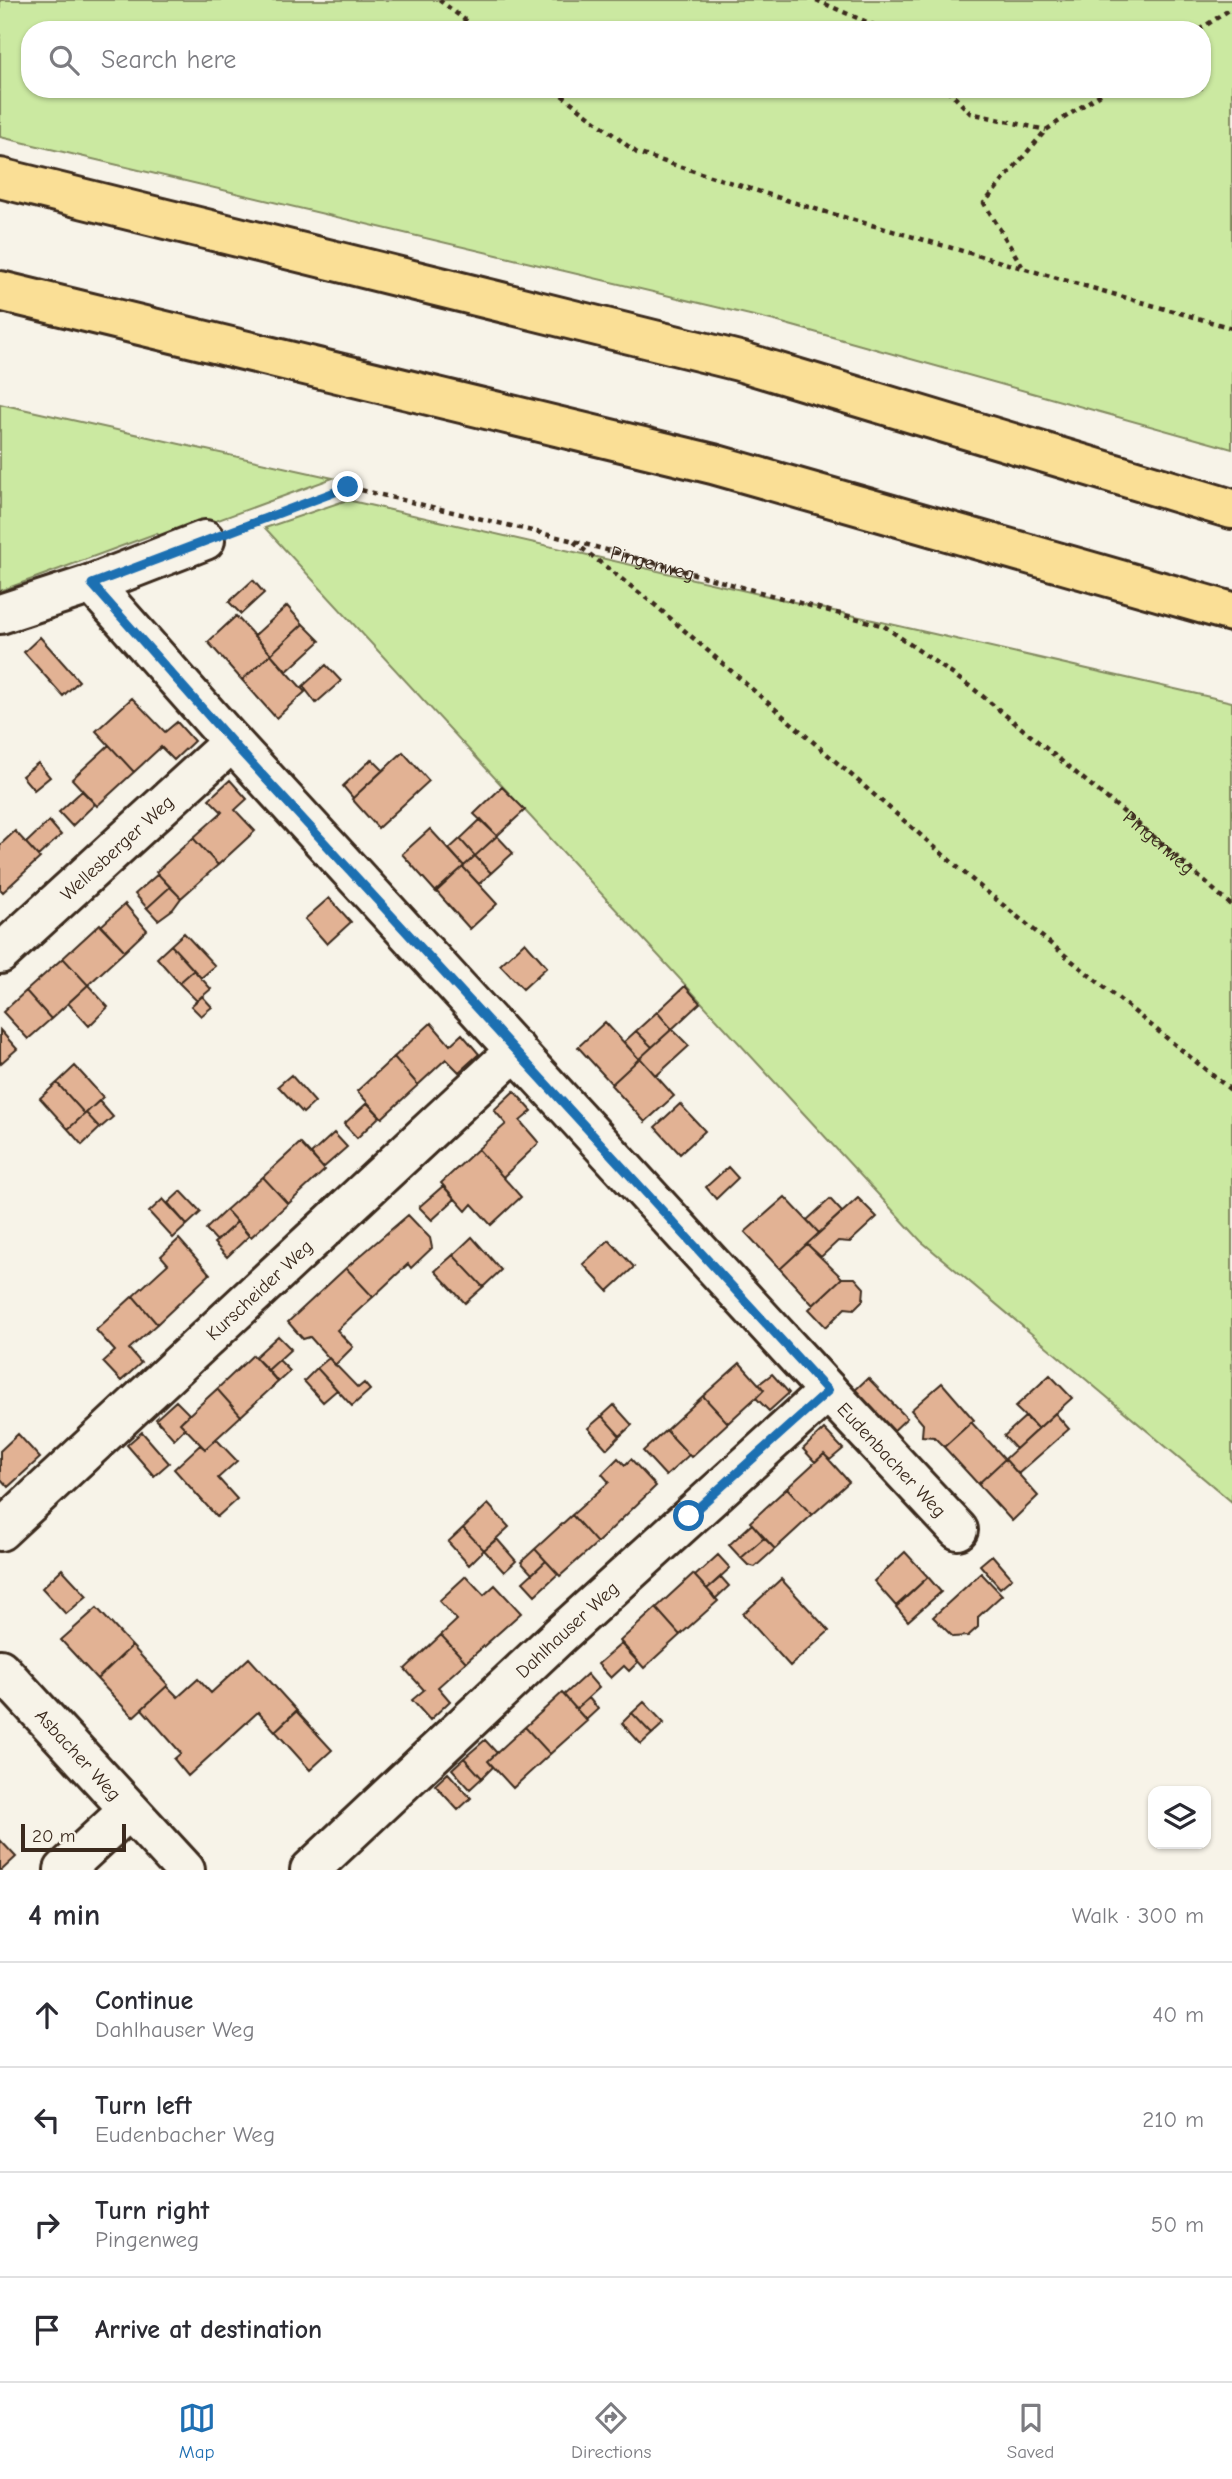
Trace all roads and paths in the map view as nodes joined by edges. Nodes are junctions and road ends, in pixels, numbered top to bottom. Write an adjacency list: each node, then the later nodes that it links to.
1 (439, 0): 4 (path)
2 (816, 0): 5 (path)
3 (1232, 8): 6 (path)
4 (466, 21)
5 (864, 21)
6 (1211, 22)
7 (566, 98): 12 (path)
8 (956, 98): 10 (path)
9 (1094, 98): 10 (path)
10 (1046, 130): 12 (path)
11 (0, 178): 15 (highway)
12 (1023, 267): 14 (path)
13 (0, 291): 19 (highway)
14 (1232, 328)
15 (1232, 509)
16 (205, 540): 17 (path, Pingenweg); 18 (street)
17 (570, 540): 22 (path, Pingenweg); 25 (path)
18 (92, 584): 20 (street); 21 (street, Eudenbacher Weg)
19 (1232, 612)
20 (0, 614)
21 (232, 742): 23 (street, Wellesberger Weg); 24 (street, Eudenbacher Weg)
22 (1232, 906)
23 (0, 954)
24 (516, 1050): 26 (street, Eudenbacher Weg); 28 (street, Kurscheider Weg)
25 (1232, 1091)
26 (828, 1391): 27 (street, Eudenbacher Weg); 33 (street, Dahlhauser Weg)
27 (957, 1530)
28 (0, 1531)
29 (0, 1669): 30 (street, Asbacher Weg)
30 (129, 1810): 31 (street, Asbacher Weg); 32 (street, Asbacher Weg)
31 (64, 1870)
32 (185, 1870)
33 (310, 1870)

